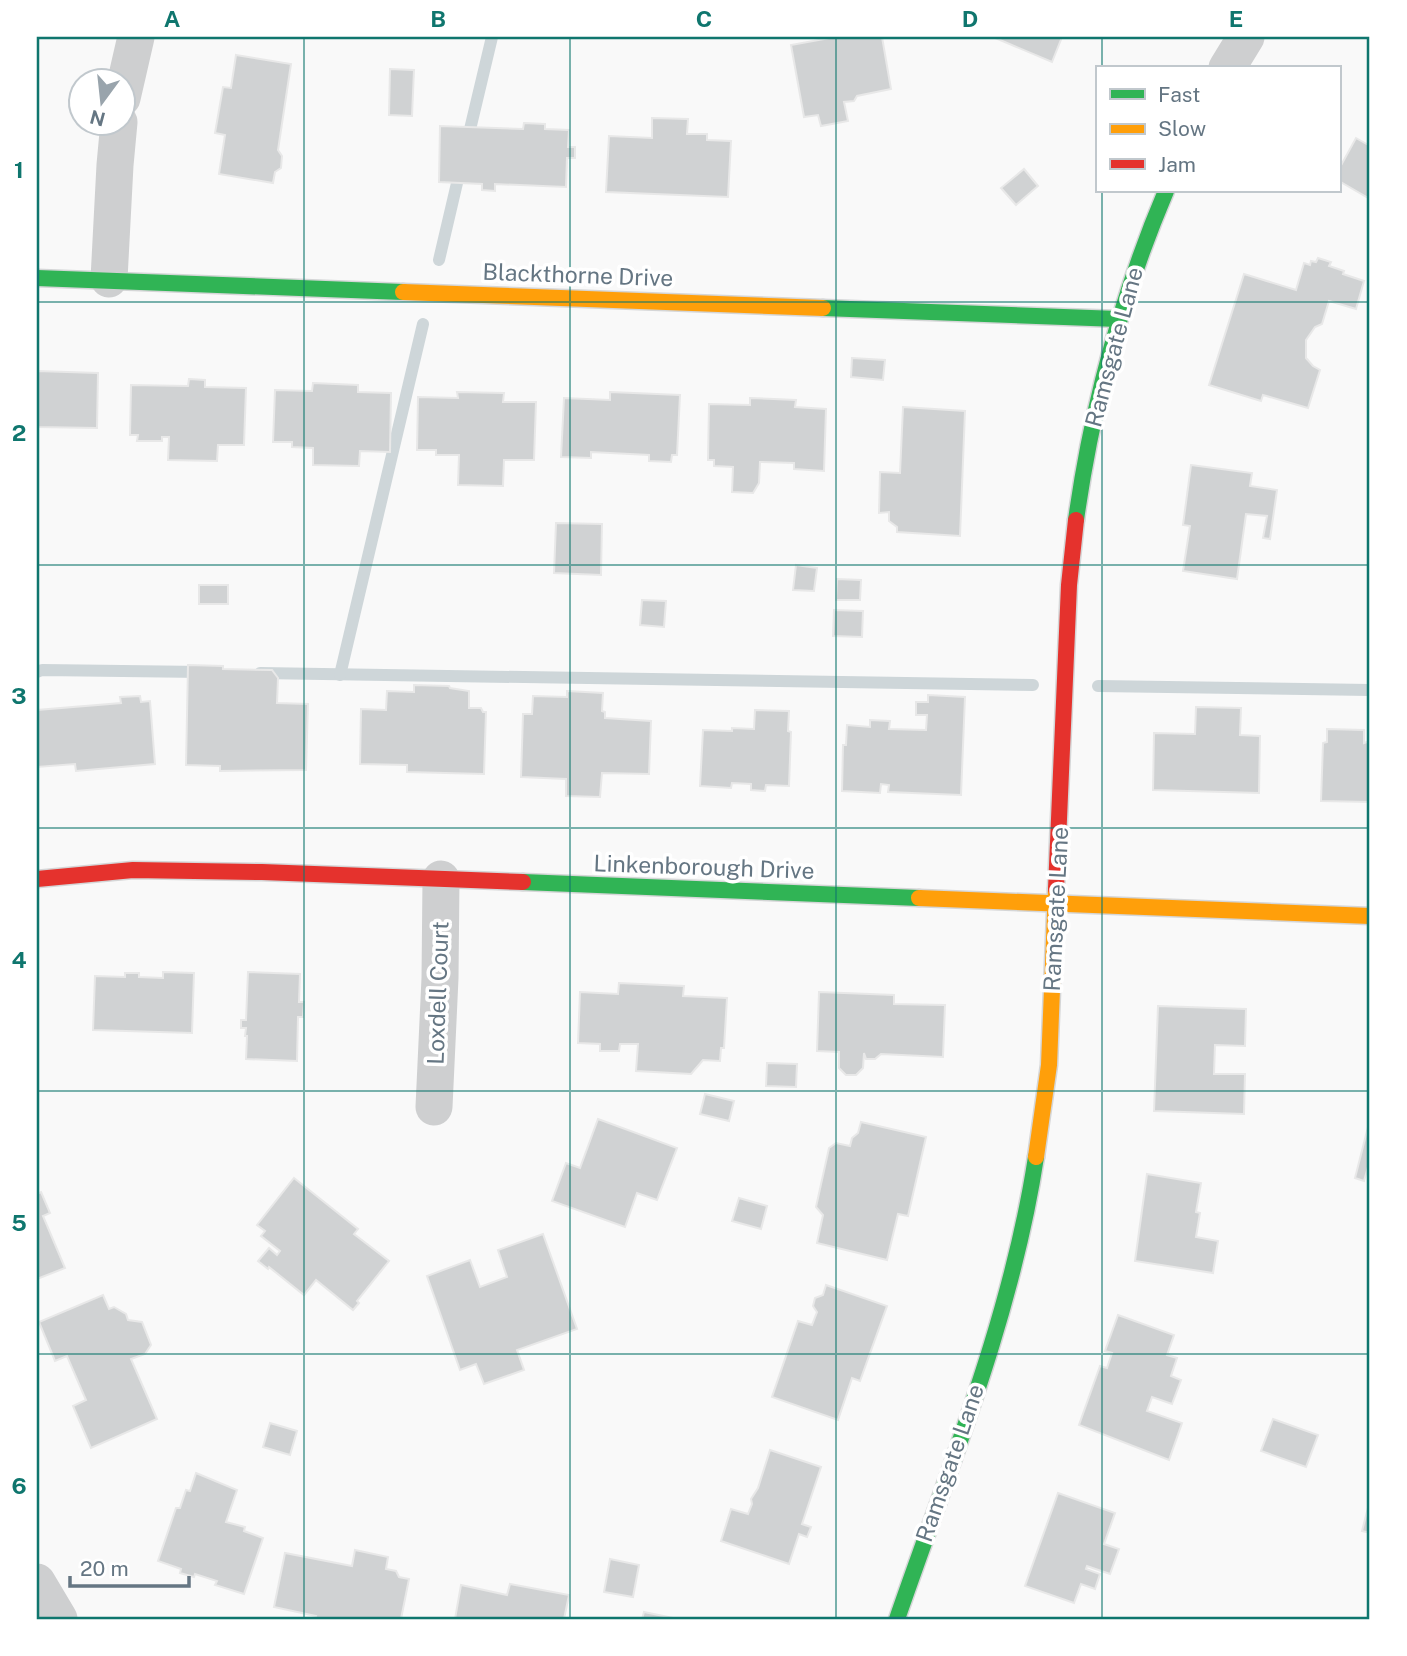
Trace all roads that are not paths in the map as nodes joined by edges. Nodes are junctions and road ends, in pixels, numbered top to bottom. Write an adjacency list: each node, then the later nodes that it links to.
1 (136, 37): 3 (street)
2 (1246, 37): 4 (street)
3 (129, 66)
4 (1228, 66)
5 (118, 136): 8 (street)
6 (1166, 192): 9 (street, Ramsgate Lane)
7 (37, 278): 8 (street, Blackthorne Drive)
8 (109, 279): 9 (street, Blackthorne Drive)
9 (1118, 319): 12 (street, Ramsgate Lane)
10 (37, 879): 11 (street, Linkenborough Drive)
11 (441, 879): 12 (street, Linkenborough Drive); 14 (street, Loxdell Court)
12 (1057, 903): 13 (street, Linkenborough Drive); 17 (street, Ramsgate Lane)
13 (1370, 916)
14 (434, 1107)
15 (37, 1582): 16 (street)
16 (60, 1619)
17 (897, 1619)

